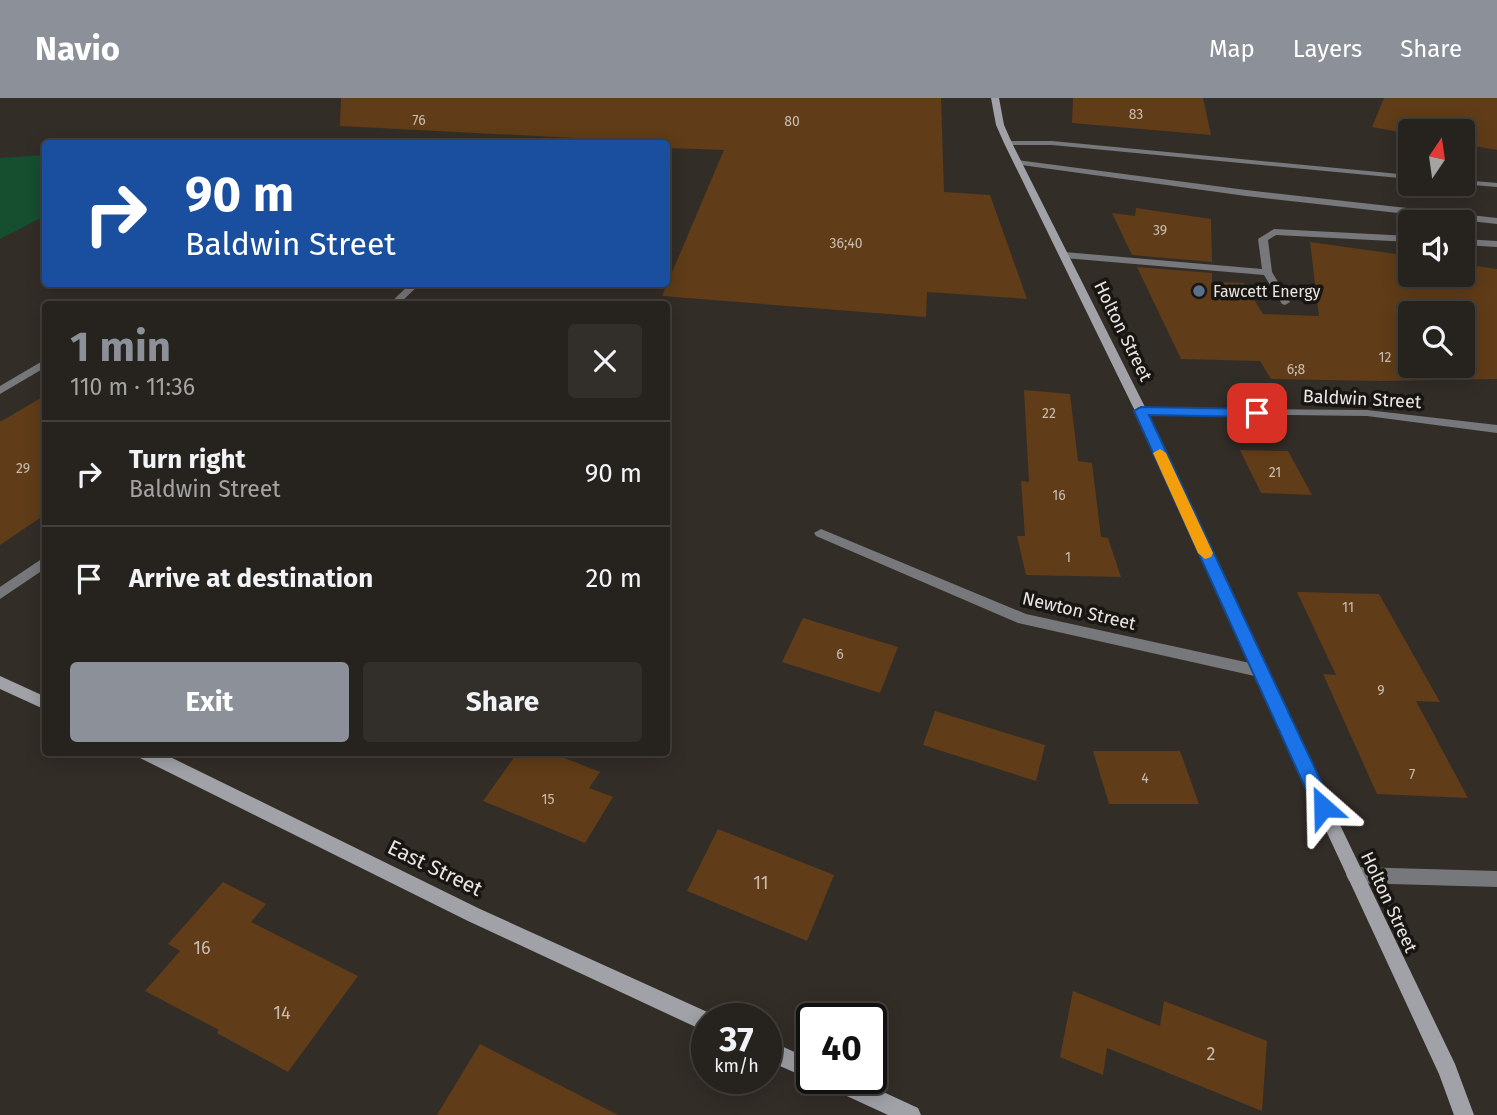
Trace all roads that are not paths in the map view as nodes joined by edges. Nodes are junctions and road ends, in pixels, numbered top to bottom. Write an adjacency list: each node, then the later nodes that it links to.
1 (995, 98): 2 (street, Holton Street)
2 (1008, 143): 3 (street, Holton Street); 4 (street)
3 (1017, 162): 7 (street); 11 (street, Holton Street)
4 (1398, 176)
5 (1475, 183): 6 (street)
6 (1497, 185)
7 (1497, 221)
8 (1398, 238): 12 (street)
9 (1475, 243): 10 (street)
10 (1497, 244)
11 (1064, 255): 12 (street); 18 (street, Holton Street)
12 (1267, 272): 15 (street)
13 (412, 287): 14 (street)
14 (397, 301)
15 (1285, 302)
16 (42, 365): 17 (street)
17 (0, 391)
18 (1141, 411): 19 (street, Baldwin Street); 23 (street, Holton Street)
19 (1497, 429)
20 (821, 533): 23 (street, Newton Street)
21 (42, 564): 22 (street)
22 (0, 594)
23 (1259, 671): 27 (street, Holton Street)
24 (0, 682): 25 (street)
25 (42, 702)
26 (152, 756): 29 (street, East Street)
27 (1355, 874): 28 (street); 32 (street, Holton Street)
28 (1497, 879)
29 (691, 1014)
30 (865, 1094): 31 (street)
31 (911, 1115)
32 (1464, 1115)

